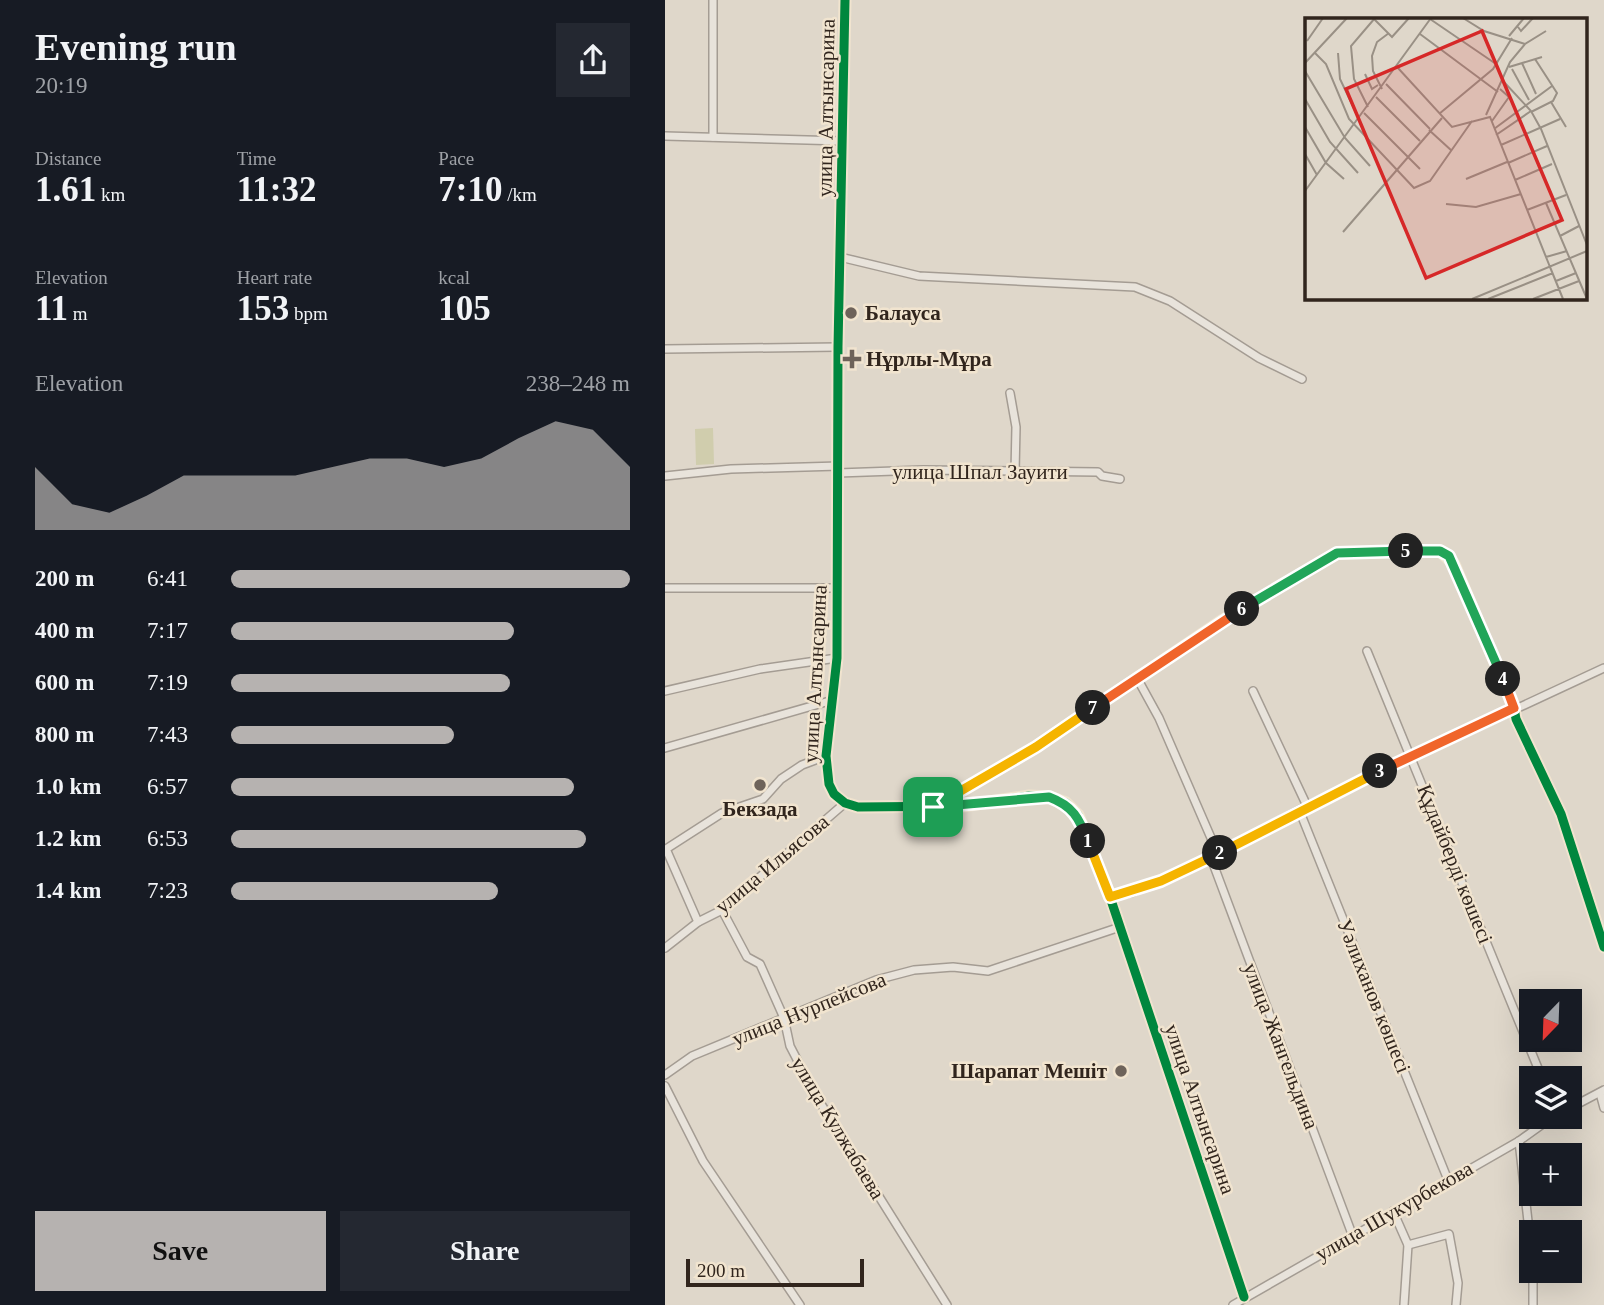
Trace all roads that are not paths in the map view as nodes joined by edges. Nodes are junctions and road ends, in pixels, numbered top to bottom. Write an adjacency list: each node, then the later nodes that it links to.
1 (713, 0): 4 (street)
2 (845, 0): 5 (street, улица Алтынсарина)
3 (665, 136): 4 (street)
4 (713, 137): 5 (street)
5 (843, 141): 6 (street, улица Алтынсарина)
6 (840, 257): 7 (street, улица Алтынсарина); 9 (street)
7 (838, 347): 8 (street); 11 (street, улица Алтынсарина)
8 (665, 349)
9 (1302, 379)
10 (1010, 393): 12 (street)
11 (839, 469): 12 (street, улица Шпал Зауити); 13 (street, улица Шпал Зауити); 16 (street, улица Алтынсарина)
12 (1016, 472): 14 (street, улица Шпал Зауити)
13 (665, 476)
14 (1120, 479)
15 (665, 588): 16 (street)
16 (837, 588): 18 (street, улица Алтынсарина)
17 (1367, 651): 27 (street, Құдайберді көшесі)
18 (837, 658): 21 (street); 23 (street, улица Алтынсарина)
19 (1604, 668): 24 (street)
20 (1137, 678): 24 (street); 29 (street); 31 (street, улица Жангельдина)
21 (665, 691)
22 (1253, 691): 30 (street, Уәлиханов көшесі)
23 (833, 700): 25 (street); 26 (street, улица Алтынсарина)
24 (1514, 708): 27 (street); 36 (street)
25 (665, 748)
26 (826, 755): 28 (street, улица Алтынсарина); 34 (street)
27 (1412, 756): 30 (street); 39 (street, Құдайберді көшесі)
28 (845, 803): 29 (street, улица Алтынсарина); 33 (street, улица Ильясова)
29 (933, 807): 32 (street, улица Алтынсарина)
30 (1303, 809): 31 (street); 47 (street, Уәлиханов көшесі)
31 (1214, 856): 32 (street); 50 (street, улица Жангельдина)
32 (1110, 897): 35 (street, улица Алтынсарина)
33 (722, 909): 34 (street, улица Ильясова); 38 (street, улица Кулжабаева)
34 (698, 922): 37 (street, улица Ильясова)
35 (1120, 927): 38 (street, улица Нурпейсова); 53 (street, улица Алтынсарина)
36 (1604, 947)
37 (665, 948)
38 (784, 1017): 40 (street, улица Нурпейсова); 55 (street, улица Кулжабаева)
39 (1537, 1066)
40 (665, 1075)
41 (665, 1086): 54 (street)
42 (1602, 1091): 43 (street); 44 (street)
43 (1582, 1102)
44 (1604, 1108)
45 (1536, 1129): 46 (street, улица Шукурбекова)
46 (1519, 1141): 47 (street, улица Шукурбекова); 49 (street)
47 (1448, 1180): 48 (street, улица Шукурбекова)
48 (1393, 1211): 50 (street, улица Шукурбекова); 51 (street)
49 (1528, 1220)
50 (1352, 1234): 53 (street, улица Шукурбекова)
51 (1408, 1245): 57 (street); 58 (street)
52 (1533, 1283): 59 (street)
53 (1244, 1297): 56 (street, улица Шукурбекова)
54 (800, 1305)
55 (947, 1305)
56 (1233, 1305)
57 (1404, 1305)
58 (1456, 1305)
59 (1533, 1305)

